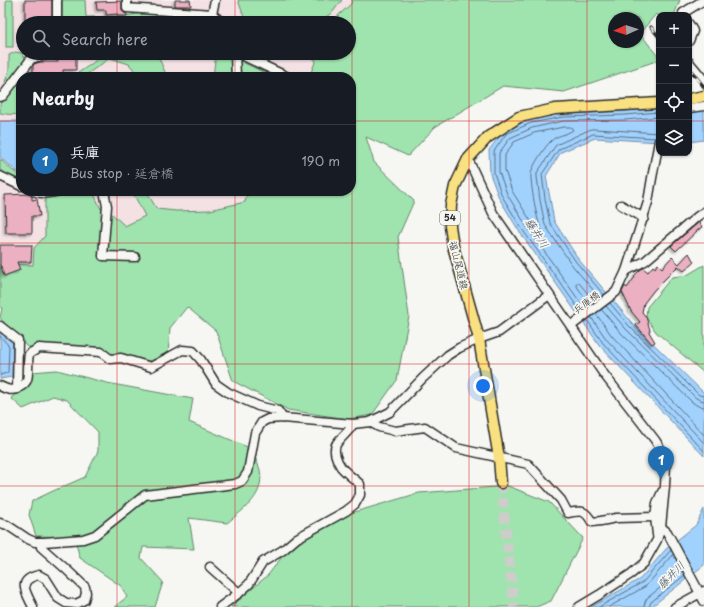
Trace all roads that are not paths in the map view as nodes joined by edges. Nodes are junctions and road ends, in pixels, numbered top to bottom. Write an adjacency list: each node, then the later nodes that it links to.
1 (57, 0): 7 (street)
2 (127, 0): 6 (street)
3 (215, 0): 6 (street)
4 (704, 0): 5 (street)
5 (685, 12)
6 (212, 14): 8 (street)
7 (58, 16)
8 (214, 16)
9 (30, 60): 13 (street)
10 (236, 60): 14 (street)
11 (251, 60): 15 (street)
12 (692, 66): 17 (street)
13 (21, 72)
14 (236, 72)
15 (277, 72)
16 (16, 79): 19 (street)
17 (704, 80)
18 (704, 96): 20 (main road)
19 (0, 97)
20 (692, 98)
21 (656, 103): 25 (main road, 福山尾道線 / 54)
22 (704, 106): 23 (street)
23 (692, 108)
24 (656, 156): 31 (street, 兵庫橋)
25 (468, 159): 34 (street); 37 (main road, 福山尾道線 / 54)
26 (0, 176): 27 (street)
27 (16, 184)
28 (105, 196): 32 (street)
29 (621, 205): 31 (street)
30 (704, 212): 33 (street)
31 (644, 218): 33 (street, 兵庫橋)
32 (135, 257)
33 (626, 271): 35 (street, 兵庫橋)
34 (549, 295): 35 (street); 37 (street)
35 (573, 325): 45 (street)
36 (0, 326): 39 (street)
37 (479, 340): 41 (street); 43 (main road, 福山尾道線 / 54)
38 (0, 386): 39 (street)
39 (17, 389): 40 (street)
40 (283, 418): 42 (street); 50 (street)
41 (370, 422): 42 (street); 43 (street)
42 (353, 424): 53 (street)
43 (500, 458): 44 (main road, 福山尾道線 / 54); 46 (street)
44 (501, 483)
45 (665, 486): 46 (street); 48 (street)
46 (655, 517): 49 (street)
47 (0, 523): 50 (street)
48 (664, 529): 49 (street); 52 (street)
49 (657, 540): 57 (street)
50 (40, 542): 55 (street)
51 (210, 567): 53 (street)
52 (702, 592): 54 (street); 58 (street)
53 (239, 593): 56 (street)
54 (704, 601)
55 (34, 607)
56 (220, 607)
57 (579, 607)
58 (675, 607)

